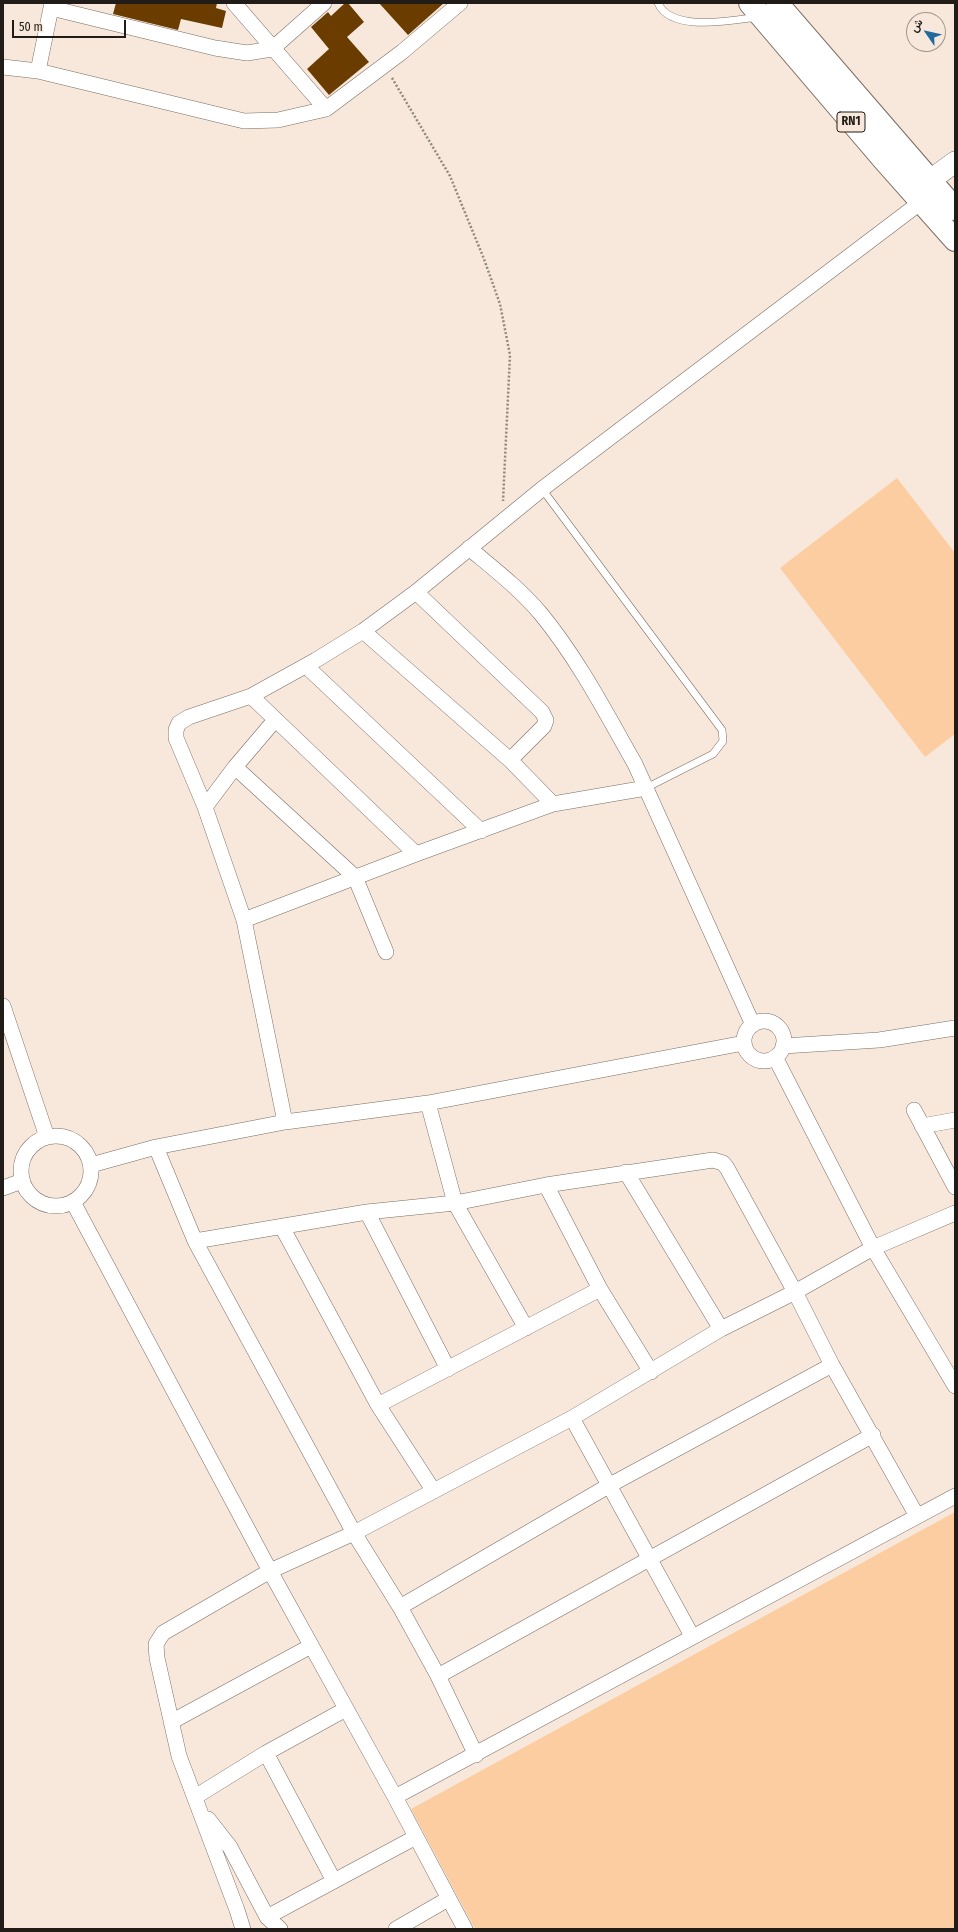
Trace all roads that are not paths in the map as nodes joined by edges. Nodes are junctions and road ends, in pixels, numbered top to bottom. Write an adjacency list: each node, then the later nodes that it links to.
1 (234, 3): 7 (street)
2 (324, 3): 7 (street)
3 (460, 3): 10 (street)
4 (658, 3): 6 (lane)
5 (51, 6): 7 (street); 9 (street)
6 (763, 8): 12 (main road, RN1); 13 (main road, RN1)
7 (272, 49): 10 (street)
8 (3, 67): 9 (street)
9 (38, 71): 10 (street)
10 (326, 109)
11 (955, 162): 12 (street)
12 (930, 180): 13 (street); 14 (main road, RN1)
13 (917, 197): 14 (main road, RN1); 16 (street)
14 (950, 214): 15 (main road, RN1)
15 (955, 240)
16 (542, 489): 17 (street); 25 (lane)
17 (469, 548): 18 (street); 25 (street)
18 (416, 592): 19 (street); 23 (street)
19 (363, 631): 20 (street); 23 (street)
20 (306, 666): 21 (street); 28 (street)
21 (251, 696): 22 (street); 27 (street)
22 (275, 720): 24 (street); 29 (street)
23 (510, 760): 26 (street)
24 (235, 767): 27 (street); 30 (street)
25 (646, 788): 26 (street); 34 (street)
26 (553, 804): 28 (street)
27 (205, 807): 31 (street)
28 (481, 831): 29 (street)
29 (416, 854): 30 (street)
30 (355, 877): 31 (street); 32 (street)
31 (244, 920): 41 (street)
32 (386, 952)
33 (3, 1006): 43 (street)
34 (753, 1025): 36 (street); 37 (street)
35 (955, 1028): 37 (street)
36 (744, 1043): 37 (street); 38 (street)
37 (779, 1052): 57 (street)
38 (428, 1103): 41 (street); 52 (street)
39 (914, 1110): 42 (street)
40 (955, 1120): 42 (street)
41 (285, 1122): 44 (street)
42 (922, 1126): 49 (street)
43 (47, 1137): 45 (street); 47 (street)
44 (156, 1147): 45 (street); 56 (street)
45 (91, 1165): 51 (street)
46 (626, 1172): 48 (street); 59 (street); 61 (street)
47 (22, 1181): 50 (street); 51 (street)
48 (546, 1185): 52 (street); 58 (street)
49 (955, 1187)
50 (3, 1188)
51 (73, 1202): 75 (street)
52 (454, 1203): 53 (street); 60 (street)
53 (367, 1212): 55 (street); 63 (street)
54 (955, 1213): 57 (street)
55 (282, 1228): 56 (street); 66 (street)
56 (195, 1240): 73 (street)
57 (873, 1248): 59 (street); 65 (street)
58 (600, 1289): 60 (street); 64 (street)
59 (795, 1292): 61 (street); 62 (street)
60 (526, 1328): 63 (street)
61 (721, 1329): 64 (street)
62 (832, 1365): 68 (street); 69 (street)
63 (448, 1369): 66 (street)
64 (651, 1372): 67 (street)
65 (955, 1386)
66 (378, 1405): 70 (street)
67 (572, 1418): 69 (street); 70 (street)
68 (873, 1435): 72 (street); 74 (street)
69 (610, 1485): 74 (street); 76 (street)
70 (433, 1490): 73 (street)
71 (955, 1496): 72 (street)
72 (917, 1516): 77 (street)
73 (354, 1532): 75 (street); 76 (street)
74 (651, 1559): 77 (street); 79 (street)
75 (270, 1571): 78 (street); 81 (street)
76 (400, 1607): 79 (street)
77 (692, 1636): 83 (street)
78 (311, 1646): 80 (street); 81 (street)
79 (438, 1676): 83 (street)
80 (346, 1709): 82 (street); 84 (street)
81 (171, 1722): 85 (street)
82 (266, 1753): 85 (street); 87 (street)
83 (476, 1755): 84 (street)
84 (395, 1798): 86 (street)
85 (197, 1802): 89 (street); 90 (street)
86 (416, 1837): 87 (street); 88 (street)
87 (334, 1881): 89 (street)
88 (448, 1899): 92 (street); 93 (street)
89 (267, 1917): 91 (street)
90 (243, 1929)
91 (280, 1929)
92 (396, 1929)
93 (464, 1929)

